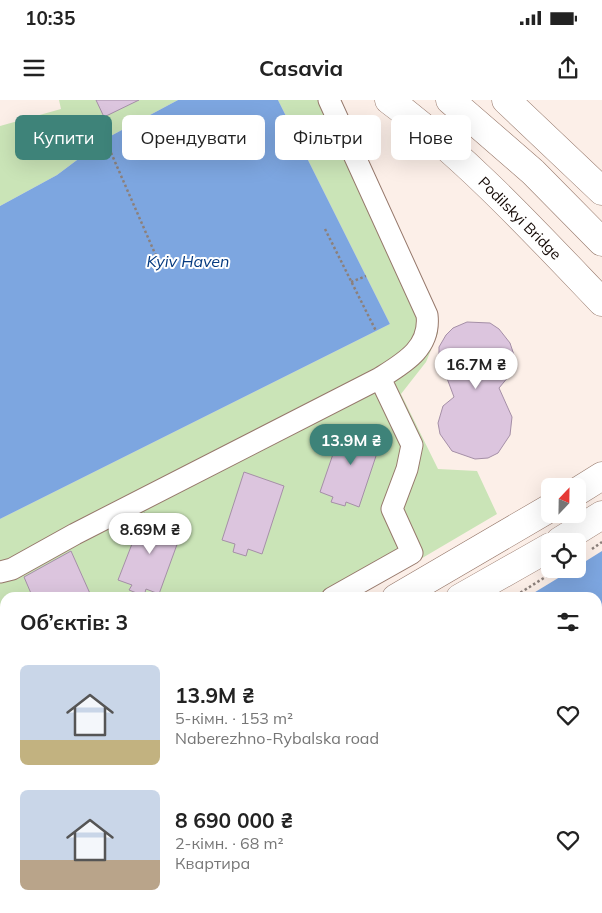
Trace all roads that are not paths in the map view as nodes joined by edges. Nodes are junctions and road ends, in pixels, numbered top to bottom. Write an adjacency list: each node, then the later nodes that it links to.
1 (329, 100): 8 (lane)
2 (389, 100): 7 (main road, Podilskyi Bridge)
3 (450, 100): 6 (main road)
4 (506, 100): 5 (main road)
5 (602, 191)
6 (602, 242)
7 (602, 302)
8 (380, 378): 15 (lane); 16 (lane)
9 (602, 476): 10 (main road)
10 (586, 486)
11 (541, 513): 17 (main road)
12 (602, 515): 13 (main road)
13 (573, 533)
14 (541, 552): 18 (main road)
15 (0, 572)
16 (343, 592)
17 (406, 592)
18 (471, 592)

